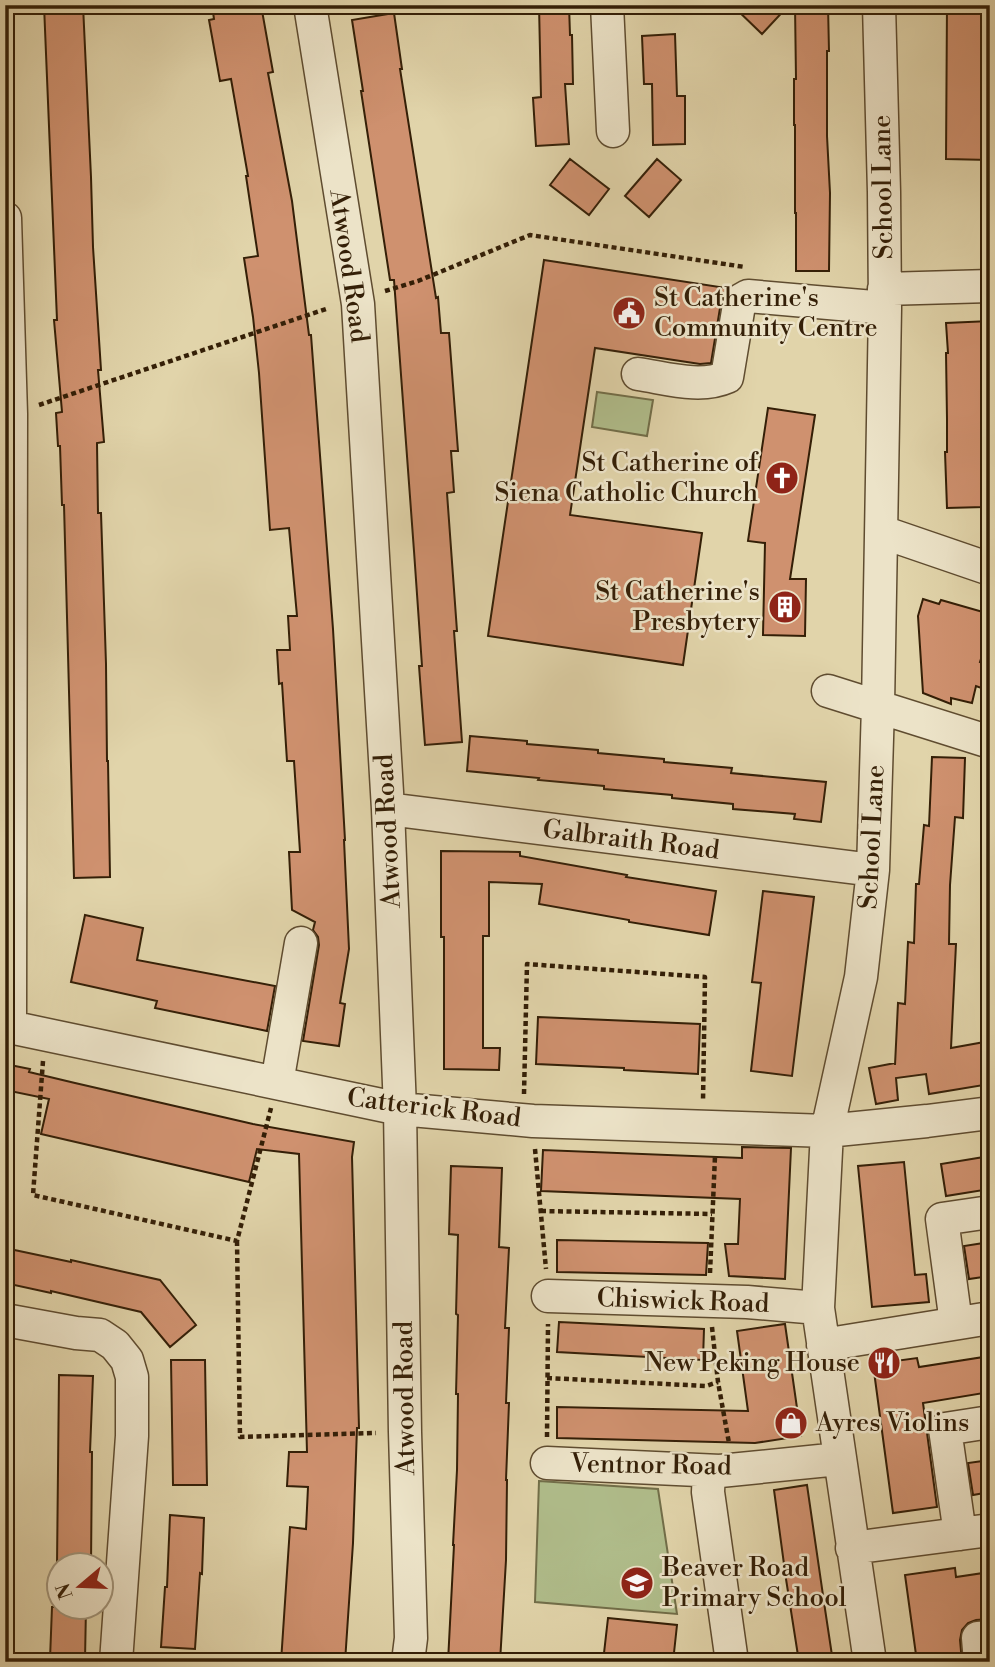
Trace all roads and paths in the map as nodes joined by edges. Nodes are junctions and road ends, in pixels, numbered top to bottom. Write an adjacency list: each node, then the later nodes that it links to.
1 (310, 5): 9 (street, Atwood Road)
2 (607, 5): 4 (street)
3 (878, 5): 8 (street, School Lane)
4 (612, 131)
5 (5, 218): 11 (street)
6 (748, 267): 9 (path)
7 (990, 286): 8 (street)
8 (884, 298): 10 (street); 12 (street, School Lane)
9 (356, 299): 11 (path); 17 (street, Atwood Road)
10 (638, 374)
11 (11, 414): 20 (street)
12 (882, 532): 13 (street); 15 (street, School Lane)
13 (990, 569)
14 (828, 691): 15 (street)
15 (878, 706): 16 (street); 18 (street, School Lane)
16 (990, 742)
17 (388, 810): 18 (street, Galbraith Road); 23 (street, Atwood Road)
18 (873, 870): 27 (street, School Lane)
19 (300, 943): 22 (street)
20 (8, 1027): 21 (street, Catterick Road)
21 (44, 1035): 22 (street, Catterick Road); 31 (path)
22 (277, 1083): 23 (street, Catterick Road); 31 (path)
23 (400, 1109): 25 (street, Catterick Road); 42 (street, Atwood Road)
24 (990, 1112): 27 (street, Catterick Road)
25 (523, 1120): 26 (street, Catterick Road); 26 (path)
26 (709, 1127): 27 (street, Catterick Road); 30 (path)
27 (827, 1132): 34 (street, School Lane)
28 (541, 1211): 30 (path)
29 (990, 1212): 37 (street)
30 (712, 1214): 33 (path)
31 (237, 1241): 42 (path)
32 (548, 1296): 33 (street, Chiswick Road)
33 (709, 1301): 34 (street, Chiswick Road); 40 (path)
34 (818, 1308): 38 (street, School Lane)
35 (990, 1318): 37 (street)
36 (5, 1320): 49 (street)
37 (956, 1323): 38 (street)
38 (823, 1345): 43 (street, School Lane)
39 (547, 1378): 40 (path)
40 (718, 1382): 45 (path)
41 (990, 1422): 46 (street)
42 (405, 1432): 50 (street, Atwood Road)
43 (839, 1459): 45 (street, Ventnor Road); 47 (street, School Lane)
44 (547, 1463): 45 (street, Ventnor Road)
45 (721, 1470): 51 (street)
46 (975, 1532): 47 (street)
47 (852, 1548): 52 (street, School Lane)
48 (990, 1636): 53 (street)
49 (116, 1662)
50 (408, 1662)
51 (732, 1662)
52 (870, 1662)
53 (980, 1662)

